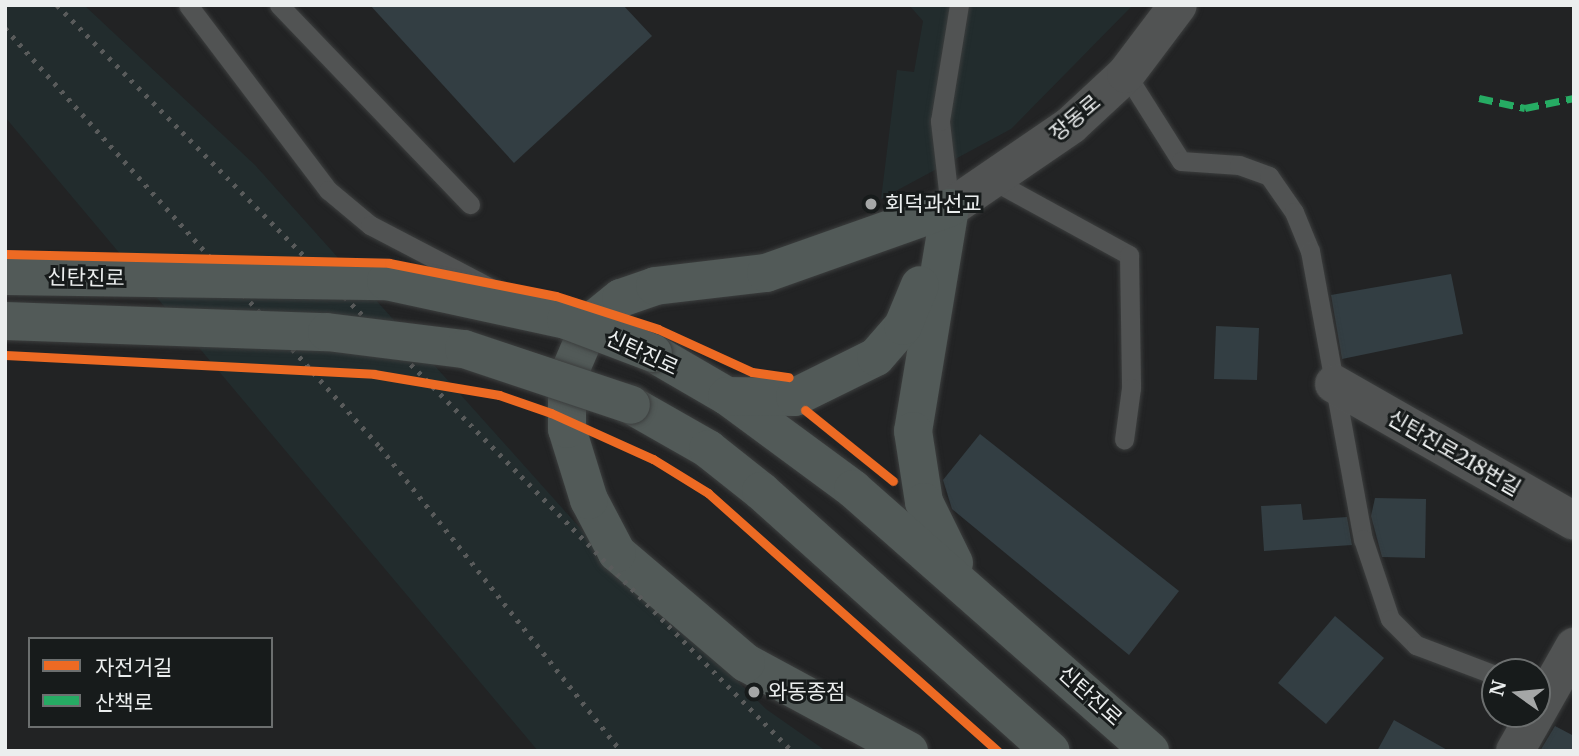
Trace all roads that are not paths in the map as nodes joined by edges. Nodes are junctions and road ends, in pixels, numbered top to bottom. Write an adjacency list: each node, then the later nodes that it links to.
1 (188, 5): 11 (lane)
2 (279, 5): 7 (lane)
3 (959, 5): 8 (lane)
4 (1178, 5): 5 (street, 장동로)
5 (1126, 74): 6 (street, 장동로); 12 (lane)
6 (994, 181): 8 (street, 장동로); 14 (lane)
7 (470, 204)
8 (950, 208): 11 (main road); 13 (main road); 16 (main road)
9 (5, 276): 13 (main road, 신탄진로, bridge)
10 (5, 321): 22 (main road, bridge)
11 (591, 322): 21 (main road)
12 (1334, 384): 15 (street, 신탄진로218번길); 18 (lane)
13 (727, 396): 16 (main road, 신탄진로)
14 (1124, 440)
15 (1574, 521)
16 (973, 591): 23 (main road, 신탄진로)
17 (1574, 647): 19 (street)
18 (1481, 670)
19 (1551, 685)
20 (1527, 728): 24 (street)
21 (909, 751)
22 (1051, 751)
23 (1150, 751)
24 (1515, 751)

